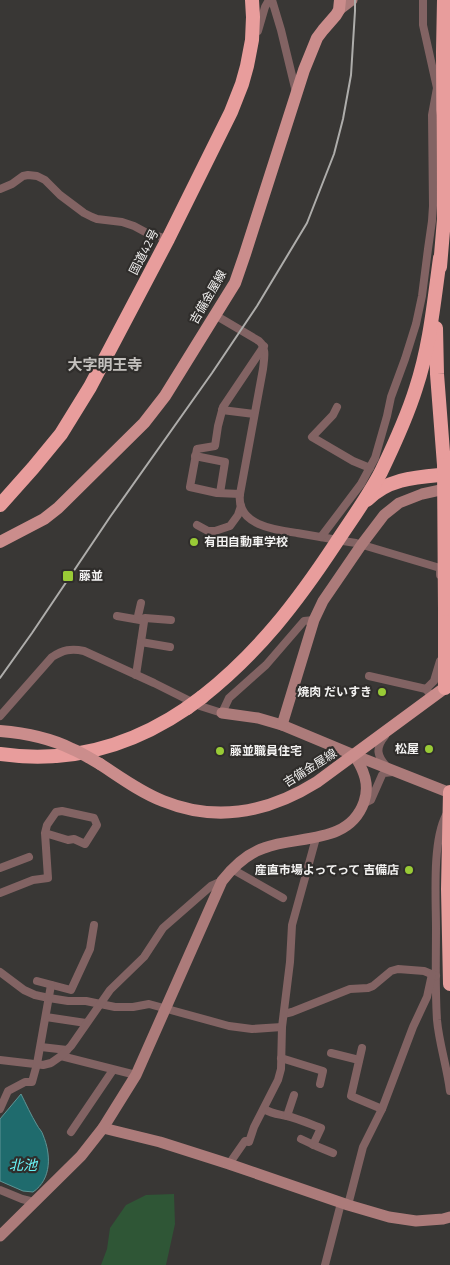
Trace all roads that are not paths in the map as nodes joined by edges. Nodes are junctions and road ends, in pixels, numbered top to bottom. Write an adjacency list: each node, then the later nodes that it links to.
1 (252, 0): 7 (highway, 国道42号)
2 (270, 0): 7 (street); 8 (street)
3 (352, 0): 6 (street)
4 (423, 0): 18 (street)
5 (444, 0): 11 (highway)
6 (339, 5): 8 (main road, 吉備金屋線)
7 (252, 40): 10 (highway, 国道42号)
8 (296, 95): 12 (main road, 吉備金屋線)
9 (0, 189): 10 (street)
10 (168, 239): 23 (highway, 国道42号)
11 (440, 258): 19 (highway); 25 (highway)
12 (215, 315): 13 (street); 30 (main road, 吉備金屋線)
13 (264, 346): 15 (street); 16 (street)
14 (337, 407): 18 (street)
15 (222, 410): 16 (street); 17 (street)
16 (254, 414): 22 (street)
17 (195, 456): 21 (street); 21 (street)
18 (370, 468): 27 (street)
19 (447, 470): 25 (highway); 41 (highway, bridge)
20 (450, 488): 31 (street)
21 (220, 493): 22 (street)
22 (240, 494): 24 (street)
23 (3, 501)
24 (241, 506): 26 (street); 27 (street)
25 (358, 510): 48 (highway, bridge)
26 (197, 525)
27 (321, 537): 28 (street)
28 (332, 539)
29 (343, 540): 31 (street)
30 (0, 542)
31 (362, 544): 36 (street); 42 (street)
32 (141, 603): 34 (street)
33 (117, 616): 34 (street)
34 (141, 619): 35 (street); 37 (street)
35 (171, 620)
36 (314, 620): 43 (street); 45 (street)
37 (141, 642): 38 (street); 39 (street)
38 (170, 647)
39 (136, 675): 43 (street); 44 (street)
40 (369, 676): 42 (street)
41 (447, 686): 42 (main road, 吉備金屋線)
42 (430, 693): 46 (main road, 吉備金屋線)
43 (222, 713): 45 (street)
44 (0, 716)
45 (282, 725): 49 (street)
46 (393, 727): 49 (main road, 吉備金屋線); 50 (street)
47 (0, 731): 49 (main road, 吉備金屋線, bridge)
48 (0, 754)
49 (354, 756): 50 (street); 53 (street)
50 (388, 768): 51 (street)
51 (400, 772): 52 (street); 53 (street)
52 (450, 793): 64 (street); 66 (highway)
53 (363, 804): 55 (street)
54 (44, 833): 54 (street); 60 (street)
55 (316, 838): 58 (street); 71 (street)
56 (29, 857): 57 (street)
57 (0, 868)
58 (232, 869): 59 (street); 61 (street)
59 (222, 881): 69 (street); 70 (street)
60 (0, 893)
61 (283, 898)
62 (94, 925): 67 (street)
63 (0, 972): 68 (street)
64 (434, 975): 71 (street); 88 (street); 93 (street)
65 (37, 981): 67 (street)
66 (450, 984)
67 (52, 985): 68 (street)
68 (49, 998): 69 (street); 72 (street)
69 (99, 1004): 70 (street); 73 (street)
70 (166, 1008): 74 (street); 85 (street)
71 (284, 1014): 74 (street)
72 (46, 1017): 73 (street); 75 (street)
73 (86, 1023): 77 (street)
74 (282, 1027): 80 (street)
75 (40, 1047): 77 (street); 83 (street)
76 (362, 1048): 82 (street)
77 (68, 1050): 79 (street)
78 (331, 1053): 82 (street)
79 (61, 1056): 83 (street); 84 (street)
80 (281, 1058): 86 (street); 92 (street)
81 (0, 1060): 83 (street)
82 (359, 1060): 93 (street)
83 (37, 1064): 87 (street)
84 (113, 1070): 85 (street); 96 (street)
85 (136, 1075): 95 (street)
86 (320, 1084)
87 (8, 1091): 90 (street); 91 (street)
88 (450, 1091)
89 (294, 1095): 94 (street)
90 (0, 1100)
91 (0, 1109)
92 (264, 1109): 94 (street); 100 (street)
93 (382, 1109): 103 (street)
94 (287, 1116): 98 (street)
95 (103, 1128): 100 (street); 102 (street)
96 (71, 1132)
97 (301, 1139): 98 (street)
98 (313, 1145): 99 (street)
99 (333, 1152)
100 (228, 1164): 103 (street)
101 (0, 1190): 102 (street)
102 (34, 1202): 105 (street)
103 (344, 1204): 104 (street); 106 (street)
104 (450, 1217)
105 (0, 1236)
106 (325, 1265)

